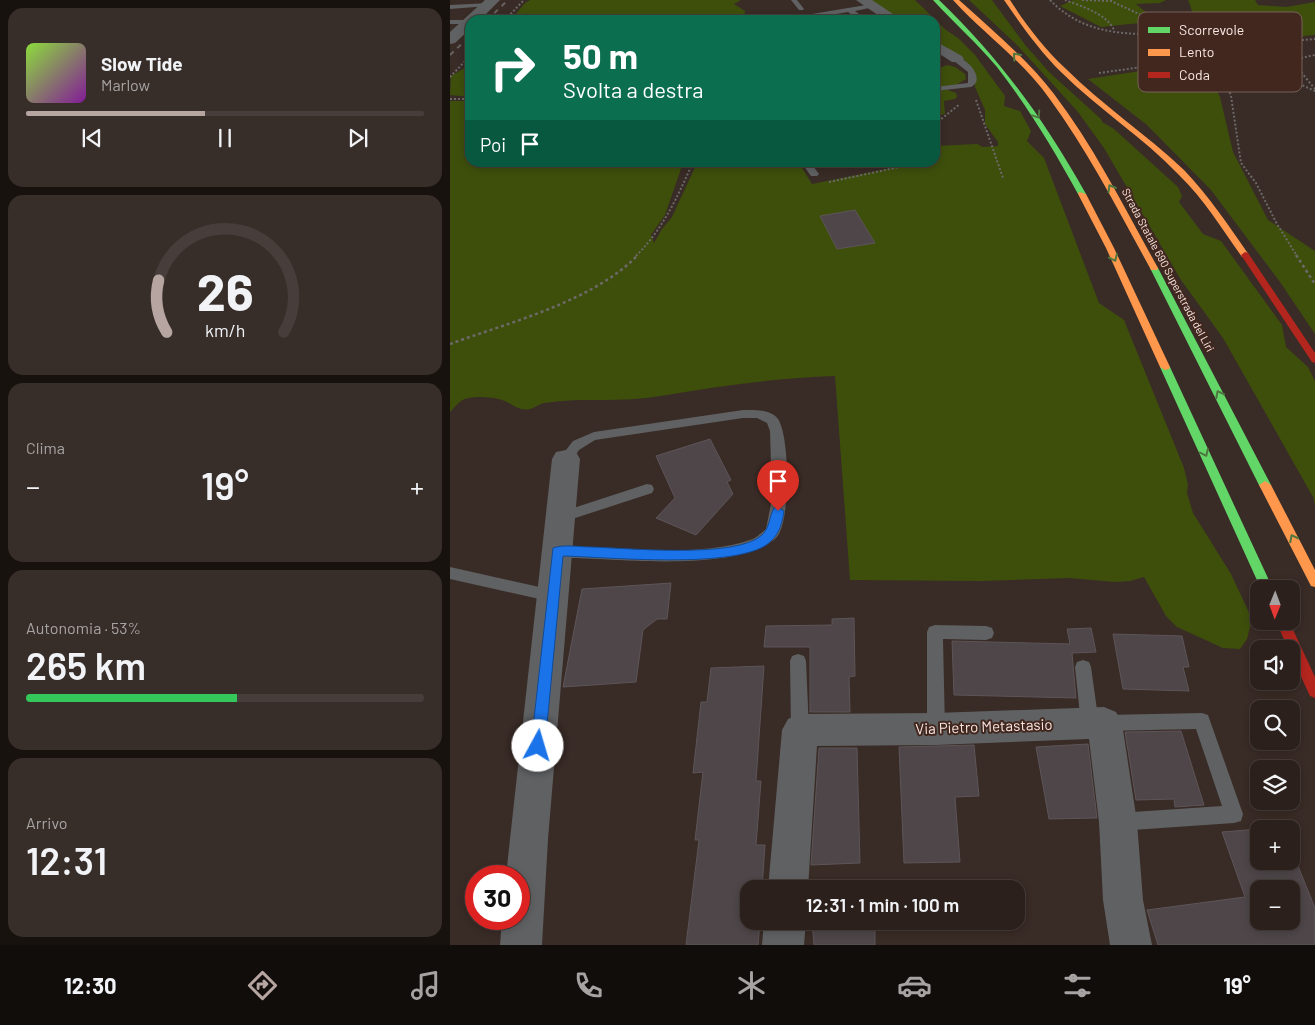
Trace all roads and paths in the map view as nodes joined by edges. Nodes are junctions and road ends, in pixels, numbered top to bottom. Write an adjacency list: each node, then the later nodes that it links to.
1 (524, 0): 16 (path)
2 (794, 0): 12 (lane)
3 (936, 0): 58 (main road, one-way to 58)
4 (956, 0): 59 (main road, Strada Statale 690 Superstrada del Liri, one-way to 4)
5 (1008, 0): 36 (main road)
6 (1050, 0): 23 (path)
7 (1065, 0): 23 (path)
8 (1082, 0): 14 (path)
9 (490, 2): 11 (lane); 15 (street)
10 (868, 3): 13 (lane); 19 (street)
11 (450, 8)
12 (801, 9)
13 (848, 10): 17 (lane); 18 (lane)
14 (1138, 14)
15 (477, 15)
16 (510, 15)
17 (814, 15)
18 (856, 15)
19 (887, 15)
20 (465, 21): 21 (lane)
21 (450, 22)
22 (465, 26): 26 (street)
23 (1114, 31): 24 (path)
24 (1138, 33)
25 (1315, 39): 27 (path)
26 (450, 40)
27 (1302, 40)
28 (940, 48): 31 (street)
29 (1315, 56): 30 (path)
30 (1302, 58)
31 (957, 59): 39 (lane)
32 (465, 61): 35 (path)
33 (1138, 68): 36 (path)
34 (1302, 74): 40 (path)
35 (450, 77)
36 (1077, 83): 52 (main road)
37 (1302, 84): 40 (path)
38 (940, 89): 39 (lane)
39 (972, 89): 44 (path); 49 (path)
40 (1315, 90)
41 (1230, 92): 50 (path)
42 (450, 99): 43 (path)
43 (465, 100)
44 (940, 119)
45 (691, 167): 51 (path)
46 (809, 167): 48 (lane)
47 (897, 167): 48 (path)
48 (814, 174)
49 (1003, 178)
50 (1315, 284)
51 (450, 344)
52 (1315, 360)
53 (566, 459): 55 (street); 56 (lane)
54 (647, 489): 55 (lane)
55 (560, 518): 56 (street)
56 (557, 551): 60 (street)
57 (450, 573): 60 (lane)
58 (1263, 580)
59 (1315, 582)
60 (553, 596): 72 (street)
61 (1286, 630): 65 (main road)
62 (986, 633): 67 (lane)
63 (798, 662): 68 (lane)
64 (1084, 667): 66 (lane)
65 (1315, 692)
66 (1097, 723): 67 (street, Via Pietro Metastasio); 69 (street); 69 (lane)
67 (936, 729): 68 (street, Via Pietro Metastasio)
68 (800, 730): 70 (street)
69 (1118, 822): 74 (street)
70 (789, 880)
71 (784, 930): 73 (street)
72 (521, 945)
73 (783, 945)
74 (1130, 945)

